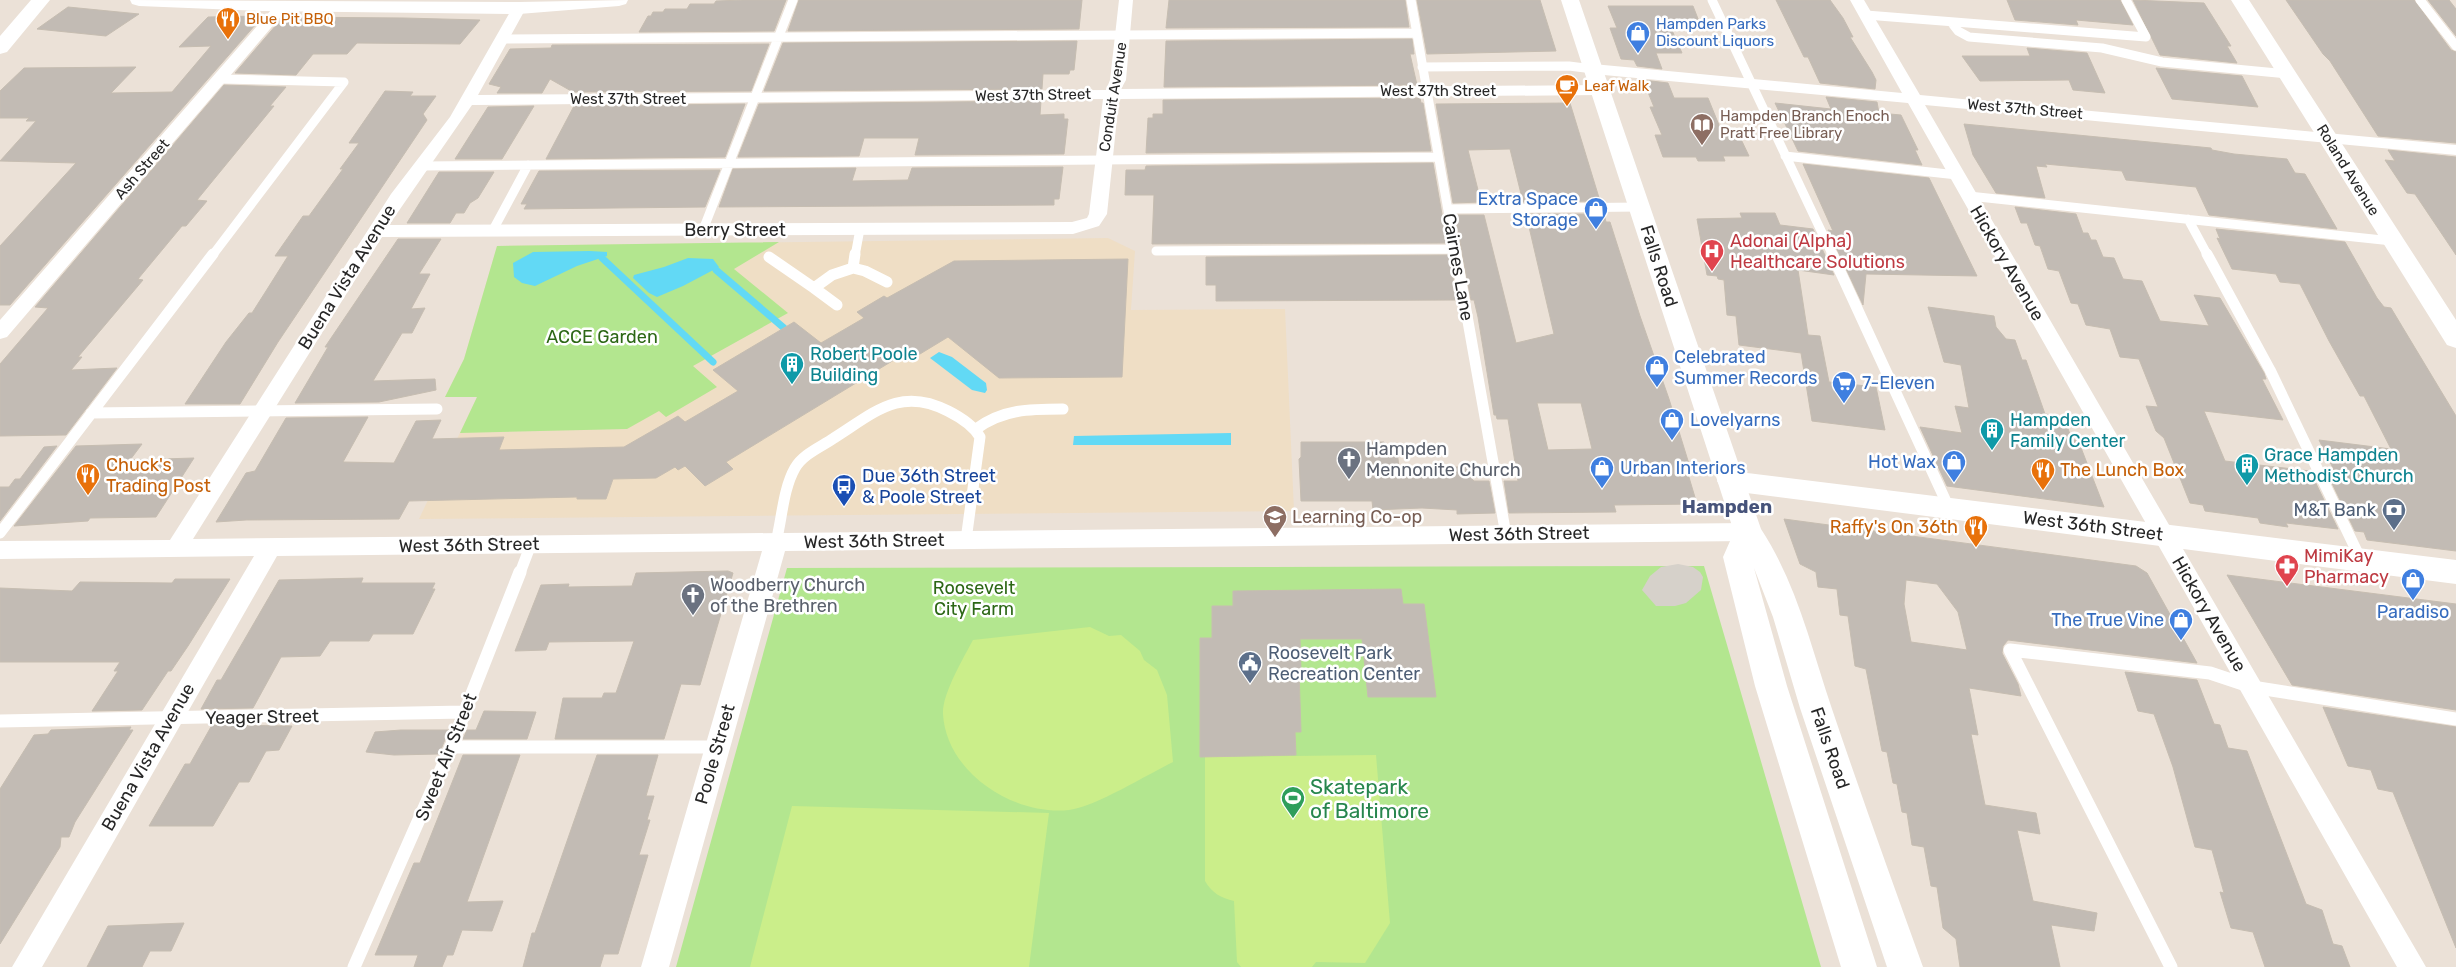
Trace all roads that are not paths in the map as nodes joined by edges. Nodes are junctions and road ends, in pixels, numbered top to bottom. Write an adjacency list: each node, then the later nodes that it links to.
1 (41, 0): 21 (street)
2 (139, 0): 12 (street)
3 (620, 0): 13 (street)
4 (793, 0): 18 (lane)
5 (1126, 0): 17 (street, Conduit Avenue)
6 (1411, 0): 16 (lane, Cairnes Lane)
7 (1570, 0): 25 (street, Falls Road)
8 (1712, 0): 26 (lane)
9 (2126, 0): 15 (lane)
10 (2240, 0): 23 (street, Roland Avenue)
11 (2420, 0): 20 (lane)
12 (283, 5): 13 (street); 24 (street, Ash Street)
13 (512, 5): 19 (street, Buena Vista Avenue)
14 (1861, 8): 15 (lane); 30 (street, Hickory Avenue)
15 (1951, 22): 23 (lane)
16 (1416, 33): 17 (lane); 22 (lane, Cairnes Lane)
17 (1123, 34): 18 (lane); 28 (street, Conduit Avenue)
18 (780, 37): 19 (lane); 29 (lane)
19 (502, 38): 31 (street, Buena Vista Avenue)
20 (2456, 46)
21 (0, 48)
22 (1422, 67): 25 (lane); 27 (lane, Cairnes Lane)
23 (2288, 74): 32 (street, Roland Avenue)
24 (220, 78): 58 (street, Ash Street); 63 (lane)
25 (1597, 79): 26 (street, West 37th Street); 27 (street, West 37th Street); 42 (street, Falls Road)
26 (1752, 84): 30 (street, West 37th Street); 34 (lane)
27 (1427, 91): 28 (street, West 37th Street); 35 (lane, Cairnes Lane)
28 (1110, 94): 29 (street, West 37th Street); 36 (street, Conduit Avenue)
29 (755, 98): 31 (street, West 37th Street); 37 (lane)
30 (1913, 99): 32 (street, West 37th Street); 40 (street, Hickory Avenue)
31 (466, 100): 39 (street, Buena Vista Avenue)
32 (2328, 138): 33 (street, West 37th Street); 50 (street, Roland Avenue)
33 (2456, 150)
34 (1785, 156): 40 (lane); 66 (lane)
35 (1438, 157): 36 (lane); 43 (lane, Cairnes Lane)
36 (1104, 160): 37 (lane); 45 (street, Conduit Avenue)
37 (729, 164): 38 (lane); 48 (lane)
38 (528, 165): 39 (lane); 47 (lane)
39 (422, 166): 49 (street, Buena Vista Avenue)
40 (1956, 174): 41 (street, Hickory Avenue)
41 (1969, 196): 44 (lane); 69 (street, Hickory Avenue)
42 (1640, 207): 43 (lane); 65 (street, Falls Road)
43 (1448, 209): 51 (lane, Cairnes Lane)
44 (2188, 219): 50 (lane); 77 (lane)
45 (1093, 222): 46 (street, Berry Street)
46 (860, 229): 48 (street, Berry Street); 54 (lane)
47 (493, 230): 48 (street, Berry Street); 49 (street, Berry Street)
48 (704, 230)
49 (377, 231): 62 (street, Buena Vista Avenue)
50 (2392, 241): 59 (street, Roland Avenue)
51 (1455, 249): 52 (lane); 70 (lane, Cairnes Lane)
52 (1156, 251)
53 (769, 257): 56 (lane)
54 (853, 268): 55 (lane); 56 (lane)
55 (886, 282)
56 (814, 288): 57 (lane)
57 (837, 305)
58 (0, 332)
59 (2456, 338)
60 (437, 409): 62 (lane)
61 (1063, 409): 64 (lane)
62 (264, 410): 63 (lane); 75 (street, Buena Vista Avenue)
63 (91, 413): 68 (lane)
64 (976, 429): 71 (lane); 72 (lane)
65 (1731, 481): 66 (street, West 36th Street); 67 (street, Falls Road)
66 (1949, 508): 69 (street, West 36th Street)
67 (1748, 532): 70 (street, West 36th Street); 89 (street, Falls Road); 90 (street, Falls Road)
68 (0, 533)
69 (2162, 534): 77 (street, West 36th Street); 79 (street, Hickory Avenue)
70 (1506, 535): 71 (street, West 36th Street)
71 (966, 540): 72 (street, West 36th Street)
72 (776, 542): 73 (street, West 36th Street); 85 (street, Poole Street)
73 (531, 544): 74 (street, West 36th Street); 80 (lane, Sweet Air Street)
74 (270, 547): 75 (street, West 36th Street); 82 (street, Buena Vista Avenue)
75 (176, 548): 76 (street, West 36th Street)
76 (0, 550)
77 (2361, 560): 78 (street, West 36th Street)
78 (2456, 572)
79 (2252, 687): 81 (lane); 91 (lane); 92 (street, Hickory Avenue)
80 (464, 712): 82 (lane, Yeager Street); 84 (lane, Sweet Air Street)
81 (2456, 718)
82 (170, 719): 83 (lane, Yeager Street); 86 (street, Buena Vista Avenue)
83 (0, 721)
84 (451, 747): 85 (lane); 87 (lane, Sweet Air Street)
85 (717, 747): 88 (street, Poole Street)
86 (26, 967)
87 (354, 967)
88 (655, 967)
89 (1859, 967)
90 (1905, 967)
91 (2172, 967)
92 (2412, 967)

